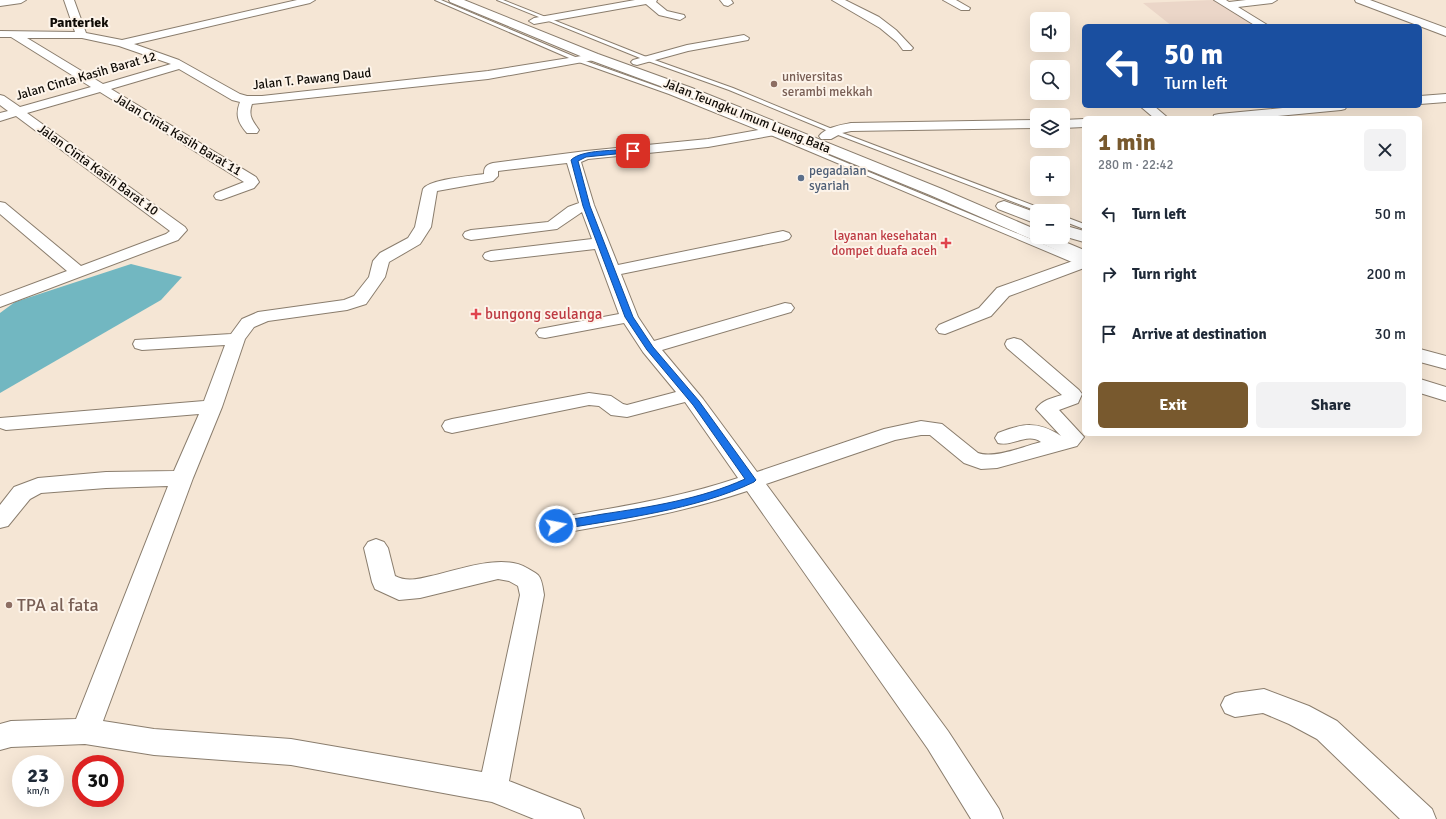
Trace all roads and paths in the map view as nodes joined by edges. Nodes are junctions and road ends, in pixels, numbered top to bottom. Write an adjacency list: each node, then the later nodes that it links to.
1 (22, 0): 16 (street)
2 (69, 0): 26 (street)
3 (310, 0): 28 (street)
4 (437, 0): 31 (lane)
5 (454, 0): 30 (highway, Jalan Teungku Imum Lueng Bata)
6 (478, 0): 20 (highway, Jalan Teungku Imum Lueng Bata)
7 (499, 0): 20 (lane)
8 (607, 0): 17 (street)
9 (650, 0): 17 (street); 19 (street)
10 (837, 0): 29 (street)
11 (948, 0): 18 (street)
12 (1272, 0): 15 (street)
13 (1360, 0): 23 (highway)
14 (1376, 0): 22 (highway)
15 (1223, 2): 21 (street)
16 (0, 3)
17 (616, 6): 20 (street)
18 (965, 8)
19 (680, 17)
20 (540, 20): 32 (highway, Jalan Teungku Imum Lueng Bata)
21 (1261, 24)
22 (1446, 26)
23 (1446, 32)
24 (0, 34): 25 (street, Jalan T. Pawang Daud)
25 (15, 35): 26 (street, Jalan T. Pawang Daud); 34 (street)
26 (82, 35): 28 (street, Jalan T. Pawang Daud)
27 (744, 38): 32 (street)
28 (122, 43): 33 (street, Jalan T. Pawang Daud)
29 (907, 48)
30 (594, 57): 31 (street, Jalan T. Pawang Daud); 36 (highway, Jalan Teungku Imum Lueng Bata)
31 (578, 60): 40 (street, Jalan T. Pawang Daud); 54 (lane)
32 (642, 61): 35 (highway, Jalan Teungku Imum Lueng Bata); 55 (lane)
33 (178, 64): 34 (street, Jalan Cinta Kasih Barat 12); 40 (street, Jalan T. Pawang Daud)
34 (98, 86): 44 (street, Jalan Cinta Kasih Barat 12); 57 (street, Jalan Cinta Kasih Barat 11)
35 (705, 86): 36 (highway); 55 (highway, Jalan Teungku Imum Lueng Bata)
36 (687, 91): 54 (highway, Jalan Teungku Imum Lueng Bata)
37 (1446, 98): 39 (street)
38 (0, 99): 44 (street, Jalan Cinta Kasih Barat 10)
39 (1426, 99): 43 (street)
40 (247, 100): 53 (street)
41 (1149, 108): 46 (street)
42 (1318, 108): 45 (street)
43 (1446, 108)
44 (10, 110): 49 (street, Jalan Cinta Kasih Barat 12); 76 (street, Jalan Cinta Kasih Barat 10)
45 (1285, 111): 47 (street); 48 (street)
46 (1159, 116)
47 (1238, 116)
48 (1294, 116)
49 (0, 117)
50 (1082, 123): 52 (street)
51 (1030, 124): 55 (street)
52 (1070, 124)
53 (252, 130)
54 (774, 131): 56 (street); 65 (highway, Jalan Teungku Imum Lueng Bata); 73 (lane)
55 (831, 134): 60 (lane); 61 (highway, Jalan Teungku Imum Lueng Bata)
56 (580, 157): 59 (street); 82 (street)
57 (221, 196)
58 (0, 206): 76 (street)
59 (586, 206): 66 (street); 69 (street)
60 (1030, 206)
61 (1030, 216)
62 (1070, 221): 63 (lane)
63 (1082, 226)
64 (1070, 232): 68 (highway)
65 (1030, 233)
66 (471, 235)
67 (783, 236): 75 (street)
68 (1082, 236)
69 (602, 243): 71 (street); 75 (street)
70 (1052, 244): 72 (highway, Jalan Teungku Imum Lueng Bata)
71 (491, 256)
72 (1082, 259)
73 (1082, 260)
74 (1082, 260): 80 (street)
75 (611, 271): 79 (street)
76 (78, 272): 77 (street)
77 (0, 302)
78 (785, 308): 86 (street)
79 (629, 317): 81 (street); 86 (street)
80 (945, 329)
81 (545, 332)
82 (236, 339): 83 (street); 95 (street)
83 (142, 344)
84 (1014, 344): 99 (street)
85 (1422, 347): 87 (highway)
86 (650, 348): 94 (street)
87 (1446, 353)
88 (1422, 356): 89 (highway)
89 (1446, 364)
90 (1422, 373): 91 (highway)
91 (1446, 379)
92 (1422, 387): 93 (highway)
93 (1446, 394)
94 (689, 395): 97 (street); 101 (street)
95 (212, 407): 96 (street); 100 (street)
96 (6, 423)
97 (452, 426)
98 (1005, 438): 99 (street)
99 (1057, 445): 101 (street)
100 (182, 478): 102 (street); 106 (street)
101 (751, 480): 103 (street); 110 (street)
102 (0, 520)
103 (556, 526)
104 (376, 548): 108 (street)
105 (1235, 704): 111 (street)
106 (85, 731): 107 (street); 108 (street)
107 (0, 736)
108 (493, 788): 109 (street)
109 (569, 819)
110 (988, 819)
111 (1421, 819)

